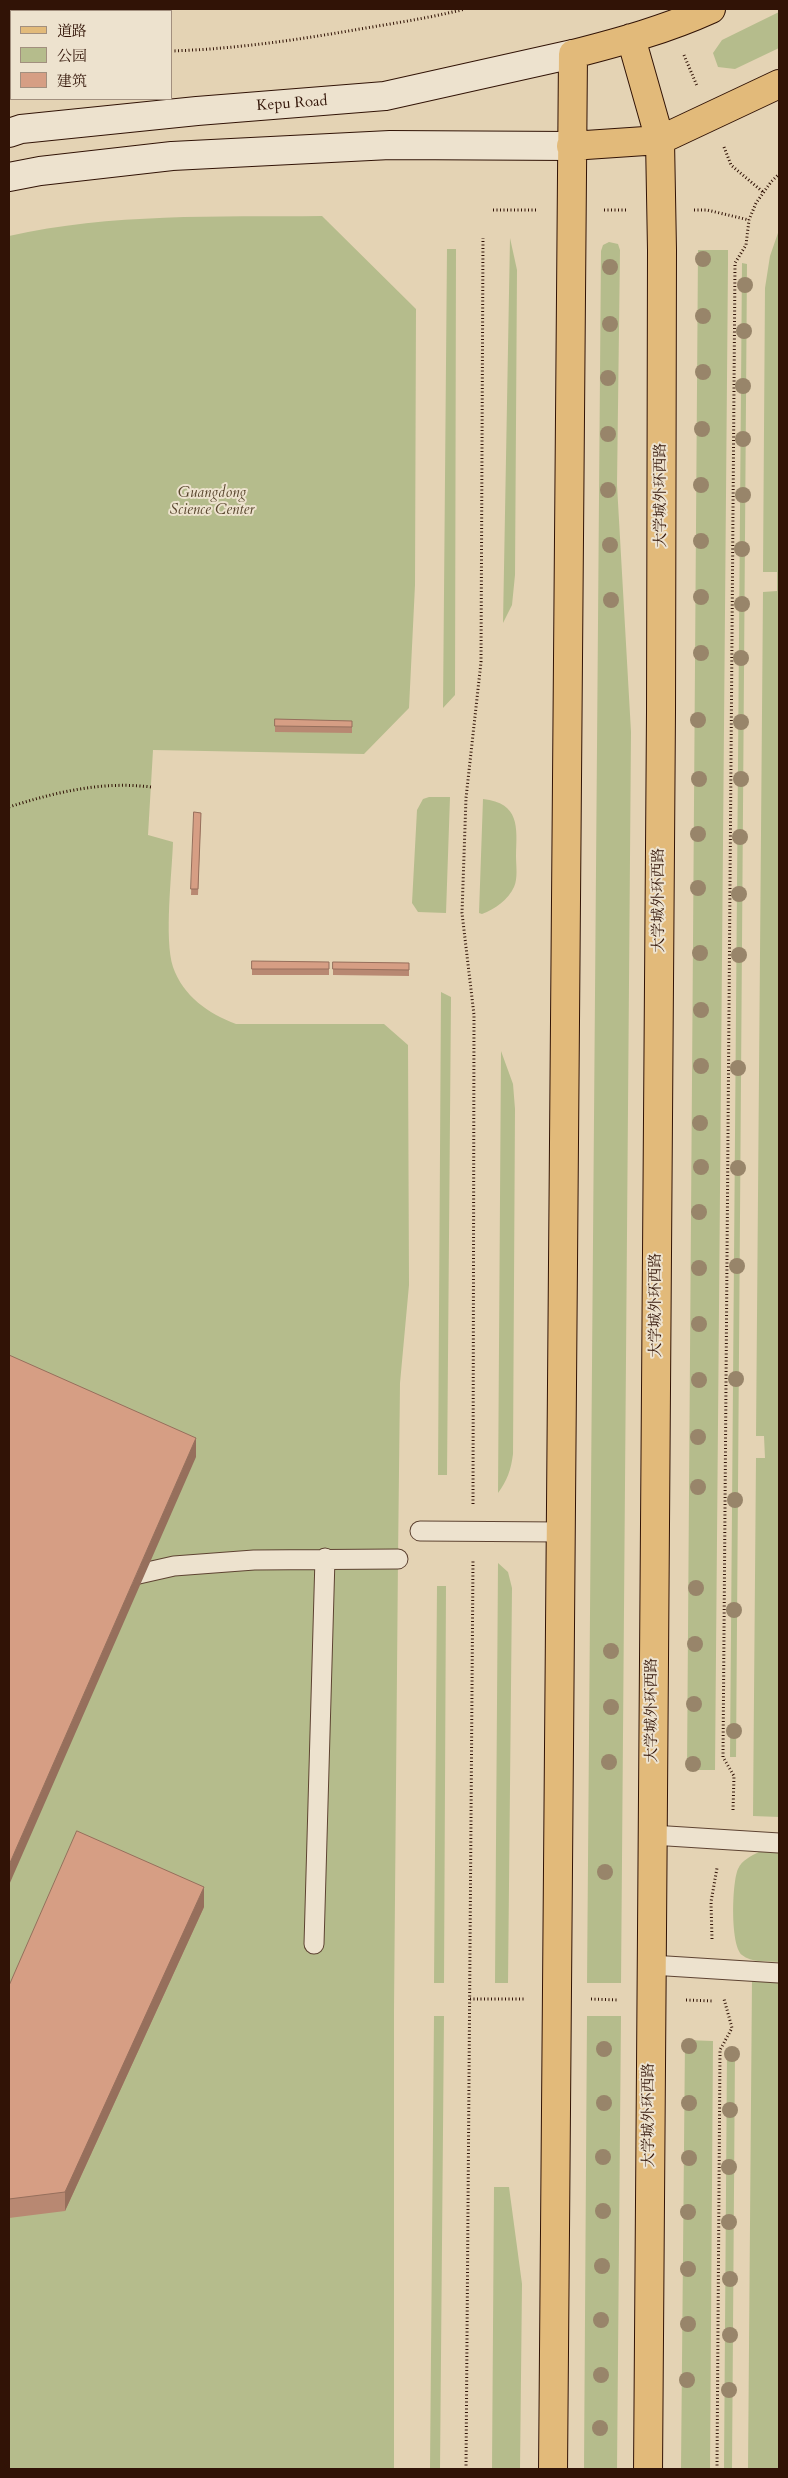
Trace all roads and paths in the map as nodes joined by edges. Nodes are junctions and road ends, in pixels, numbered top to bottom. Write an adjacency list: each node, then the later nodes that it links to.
1 (465, 9): 4 (path)
2 (711, 9): 3 (main road)
3 (631, 38): 5 (main road); 8 (main road, 大学城外环西路)
4 (172, 51)
5 (573, 54): 7 (street, Kepu Road); 9 (main road)
6 (779, 84): 8 (main road)
7 (9, 133)
8 (660, 140): 9 (main road); 26 (main road, 大学城外环西路)
9 (571, 146): 12 (street); 21 (main road)
10 (731, 165): 13 (path)
11 (779, 174): 13 (path)
12 (9, 177)
13 (763, 192): 15 (path)
14 (707, 210): 15 (path)
15 (749, 220): 27 (path)
16 (483, 238): 19 (path)
17 (151, 787): 18 (path)
18 (9, 807)
19 (473, 1506)
20 (420, 1531): 21 (lane)
21 (560, 1532): 38 (main road)
22 (473, 1556): 33 (path)
23 (325, 1558): 24 (lane); 25 (lane); 29 (lane)
24 (398, 1559)
25 (103, 1582)
26 (652, 1836): 27 (lane); 30 (main road, 大学城外环西路)
27 (726, 1840): 28 (lane); 31 (path)
28 (779, 1843)
29 (314, 1944)
30 (651, 1965): 31 (lane); 39 (main road, 大学城外环西路)
31 (716, 1969): 32 (lane); 40 (path)
32 (779, 1973)
33 (470, 1999): 34 (path); 37 (path)
34 (508, 1999)
35 (587, 1999): 36 (path)
36 (621, 2000)
37 (466, 2469)
38 (553, 2469)
39 (648, 2469)
40 (717, 2469)

